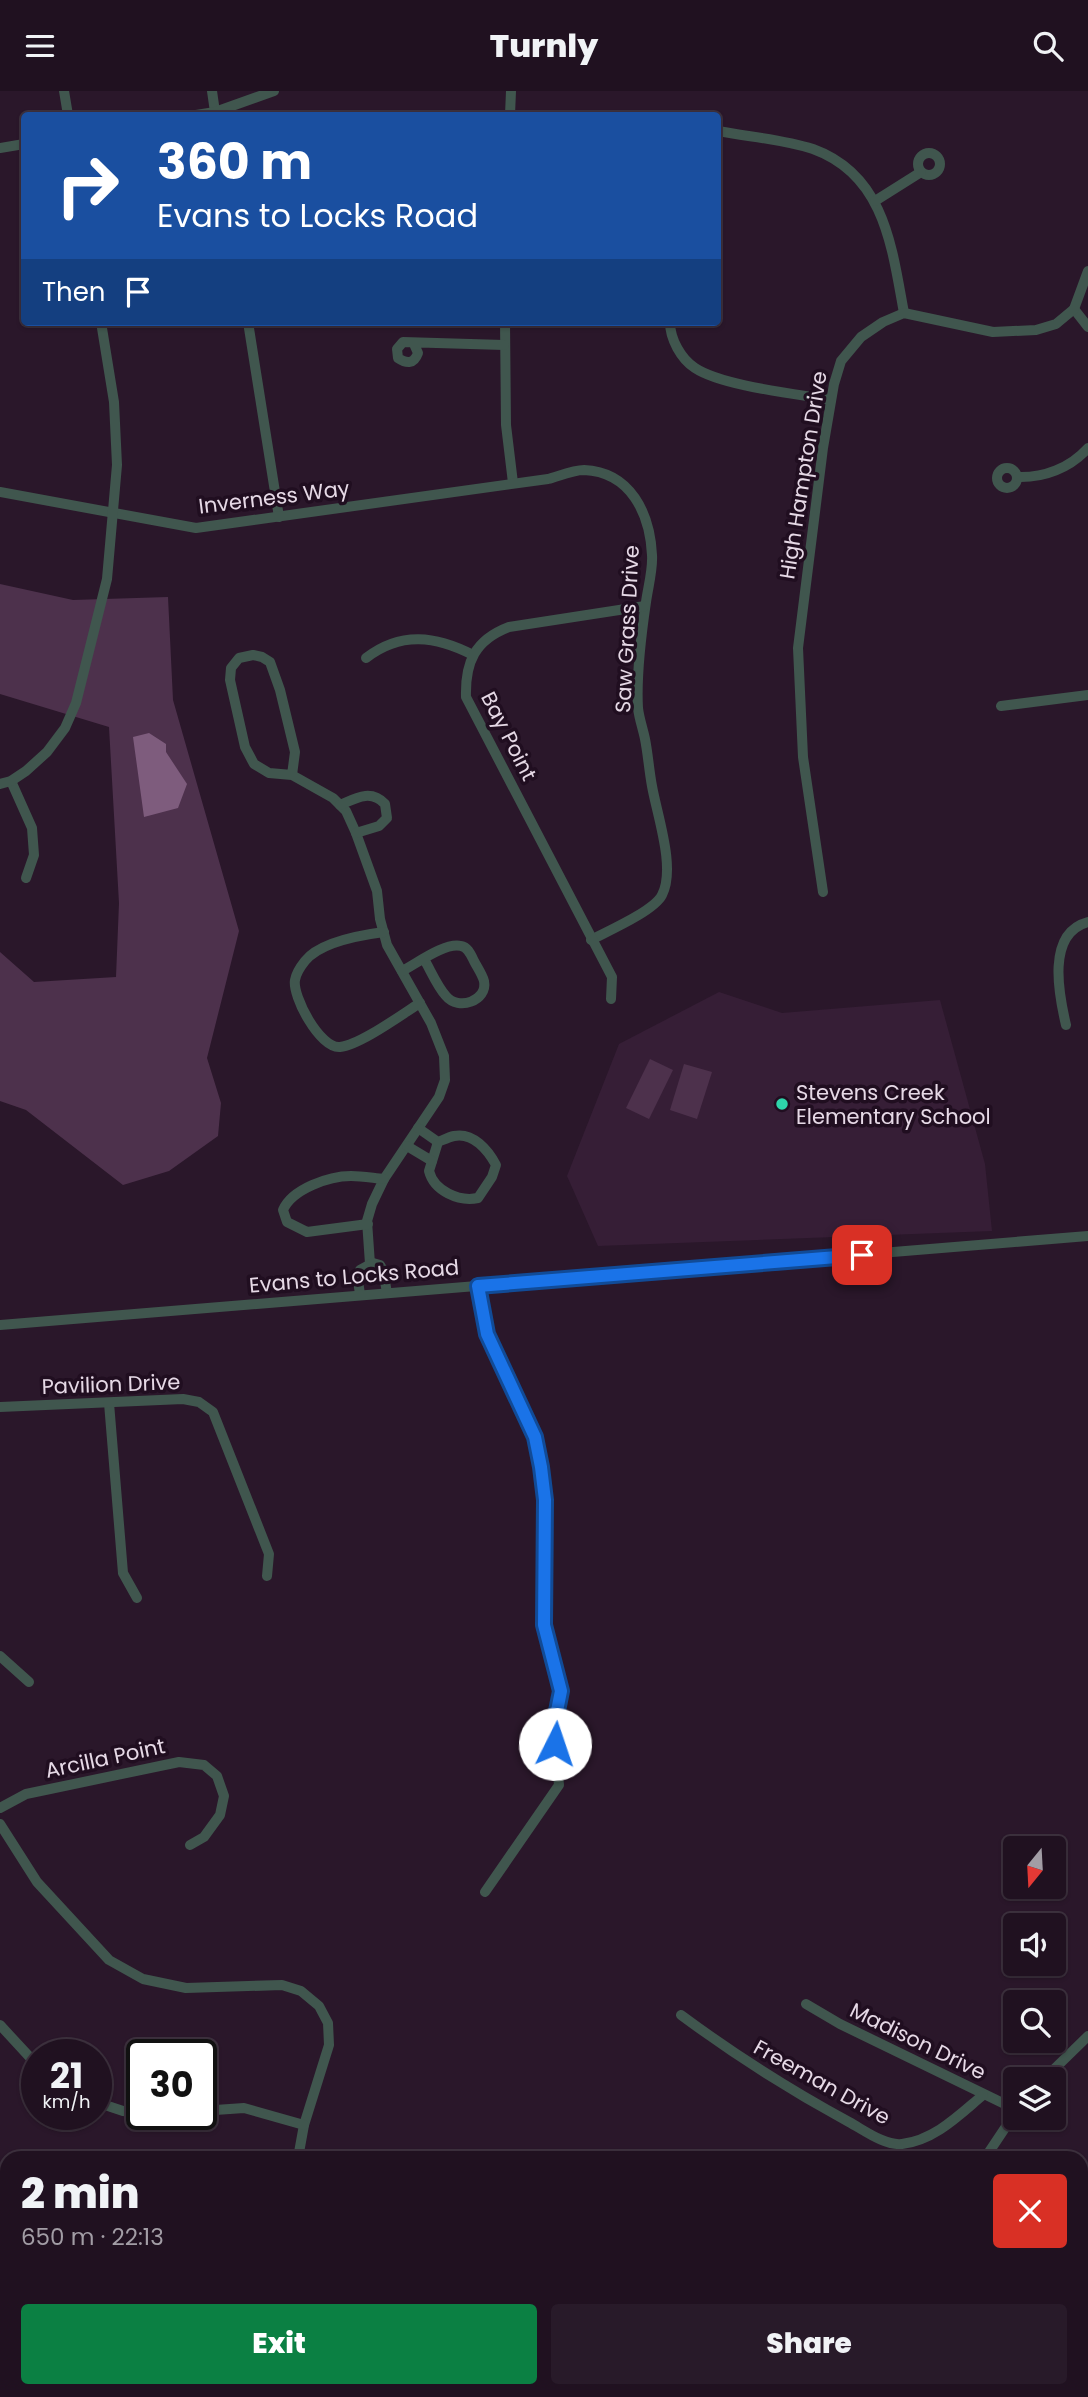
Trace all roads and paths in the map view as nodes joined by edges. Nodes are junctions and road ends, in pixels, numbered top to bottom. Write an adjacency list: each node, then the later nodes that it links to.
1 (64, 91): 5 (street)
2 (212, 91): 6 (street)
3 (274, 91): 6 (street)
4 (511, 91): 7 (street)
5 (68, 112)
6 (215, 112)
7 (510, 112)
8 (721, 131): 12 (street)
9 (21, 144): 10 (street)
10 (0, 148)
11 (920, 172): 12 (street)
12 (874, 201): 15 (street)
13 (1088, 271): 14 (street)
14 (1073, 309): 15 (street); 20 (street)
15 (904, 313): 23 (street, High Hampton Drive)
16 (102, 326): 28 (street)
17 (249, 326): 29 (street)
18 (505, 326): 22 (street)
19 (671, 326): 23 (street)
20 (1088, 327)
21 (414, 344): 22 (street)
22 (504, 345): 26 (street)
23 (831, 400): 40 (street, High Hampton Drive)
24 (1088, 448): 25 (street)
25 (1017, 477)
26 (513, 484): 29 (street, Inverness Way); 30 (street, Saw Grass Drive)
27 (0, 492): 28 (street, Inverness Way)
28 (113, 513): 29 (street, Inverness Way); 36 (street)
29 (279, 517)
30 (645, 606): 31 (street); 43 (street, Saw Grass Drive)
31 (474, 655): 32 (street); 43 (street, Bay Point)
32 (366, 658)
33 (1088, 695): 34 (street)
34 (1001, 706)
35 (292, 775): 35 (street); 37 (street)
36 (5, 782): 39 (street)
37 (340, 805): 38 (street); 38 (street)
38 (356, 833): 42 (street)
39 (26, 878)
40 (823, 891)
41 (1088, 922): 48 (street)
42 (384, 932): 45 (street); 47 (street)
43 (591, 940): 46 (street, Bay Point)
44 (424, 959): 44 (street); 45 (street)
45 (402, 971): 47 (street)
46 (611, 999)
47 (420, 1003): 49 (street)
48 (1066, 1025)
49 (418, 1128): 50 (street); 51 (street)
50 (438, 1142): 52 (street); 52 (street)
51 (407, 1146): 52 (street); 53 (street)
52 (432, 1161)
53 (384, 1179): 54 (street); 54 (street)
54 (368, 1224): 56 (street)
55 (1088, 1236): 57 (street, Evans to Locks Road)
56 (370, 1263): 58 (street); 59 (street)
57 (478, 1286): 58 (street, Evans to Locks Road); 70 (street)
58 (387, 1293): 59 (street, Evans to Locks Road)
59 (360, 1294): 60 (street, Evans to Locks Road)
60 (0, 1325)
61 (108, 1403): 62 (street, Pavilion Drive); 63 (street, Pavilion Drive); 64 (street)
62 (0, 1407)
63 (267, 1577)
64 (137, 1598)
65 (0, 1656): 66 (street)
66 (29, 1682)
67 (0, 1808): 69 (street, Arcilla Point)
68 (0, 1824): 80 (street)
69 (190, 1845)
70 (485, 1892)
71 (806, 2004): 77 (street, Madison Drive)
72 (681, 2015): 77 (street, Freeman Drive)
73 (0, 2025): 75 (street)
74 (1088, 2036): 76 (street)
75 (21, 2048)
76 (1056, 2067)
77 (983, 2095): 78 (street, Madison Drive)
78 (1003, 2105)
79 (217, 2110): 80 (street)
80 (304, 2125): 82 (street)
81 (1003, 2130): 83 (street)
82 (299, 2151)
83 (989, 2151)

